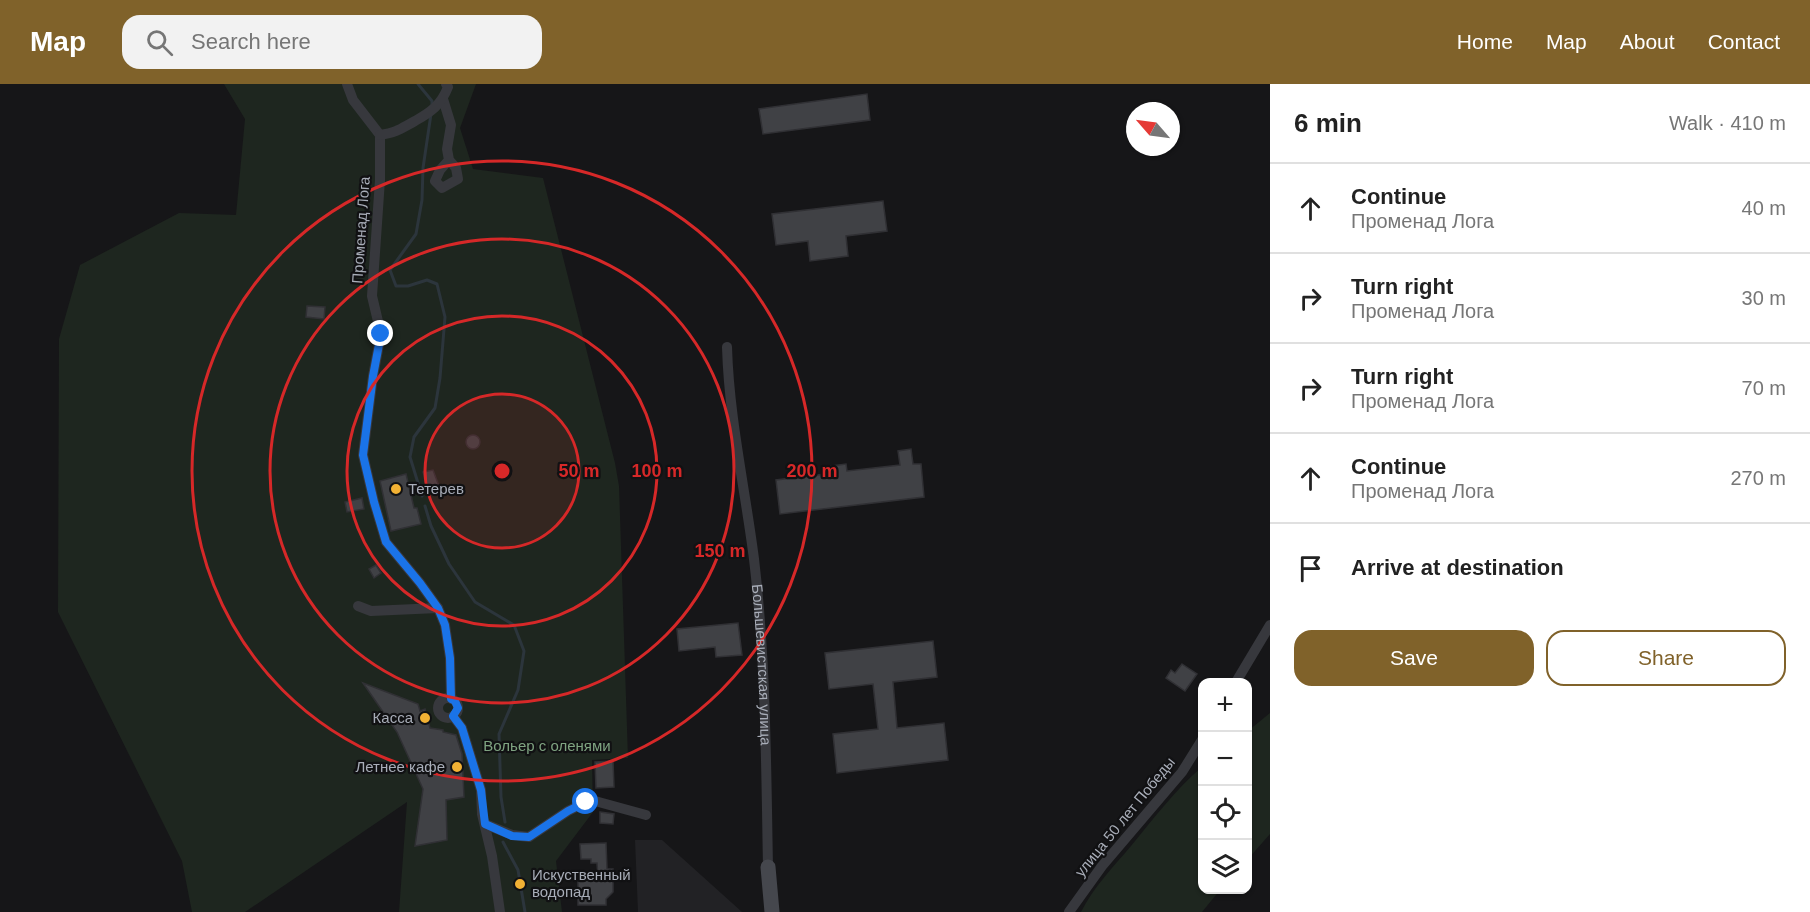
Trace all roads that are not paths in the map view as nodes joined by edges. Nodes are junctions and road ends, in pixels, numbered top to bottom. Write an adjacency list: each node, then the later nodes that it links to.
1 (347, 84): 4 (street)
2 (446, 84): 3 (street)
3 (443, 99): 4 (street); 5 (street)
4 (380, 135): 8 (street, Променад Лога)
5 (449, 160)
6 (727, 347): 16 (street, Большевистская улица)
7 (358, 606): 8 (street)
8 (438, 608): 11 (street, Променад Лога)
9 (1270, 625): 10 (street)
10 (1238, 678)
11 (451, 699): 12 (street); 12 (street)
12 (453, 716): 15 (street)
13 (1198, 748): 19 (street, улица 50 лет Победы)
14 (646, 815): 15 (street)
15 (485, 824): 17 (street)
16 (768, 867): 18 (street, Большевистская улица)
17 (500, 912)
18 (771, 912)
19 (1069, 912)

